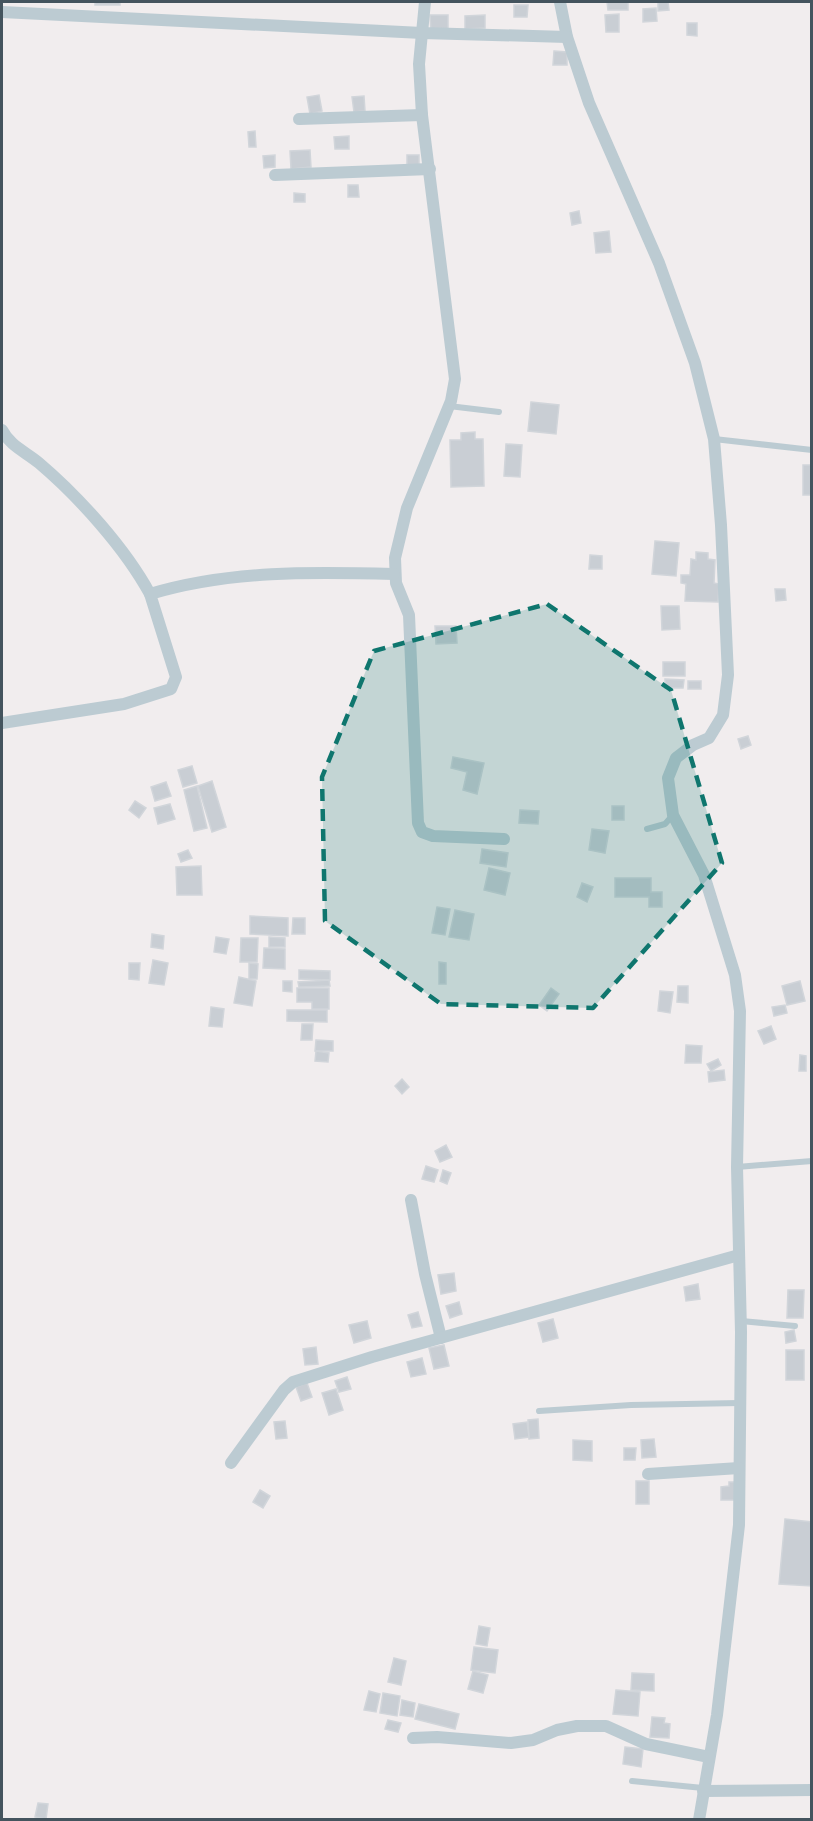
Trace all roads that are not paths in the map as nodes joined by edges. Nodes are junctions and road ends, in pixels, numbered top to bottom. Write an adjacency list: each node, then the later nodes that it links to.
1 (425, 2): 4 (street)
2 (560, 2): 5 (street)
3 (2, 12): 4 (street)
4 (422, 33): 5 (street); 6 (street)
5 (567, 37): 13 (street)
6 (422, 115): 7 (street); 8 (street)
7 (299, 119)
8 (430, 169): 9 (street); 10 (street)
9 (275, 175)
10 (449, 406): 11 (lane); 15 (street)
11 (499, 412)
12 (2, 430): 16 (street)
13 (714, 438): 14 (lane); 18 (street)
14 (812, 450)
15 (394, 574): 16 (street); 20 (street)
16 (150, 594): 17 (street)
17 (2, 723)
18 (673, 815): 19 (lane); 22 (street)
19 (647, 829)
20 (504, 839)
21 (812, 1161): 22 (lane)
22 (737, 1167): 24 (street)
23 (411, 1200): 27 (street)
24 (739, 1256): 25 (street); 27 (street)
25 (741, 1321): 26 (lane); 28 (street)
26 (795, 1326)
27 (441, 1338): 30 (street)
28 (740, 1403): 29 (lane); 31 (street)
29 (538, 1411)
30 (231, 1463)
31 (740, 1468): 32 (street); 34 (street)
32 (648, 1474)
33 (413, 1738): 34 (street)
34 (710, 1757): 36 (street)
35 (632, 1781): 36 (lane)
36 (703, 1789): 37 (street); 38 (street)
37 (812, 1790)
38 (699, 1820)

